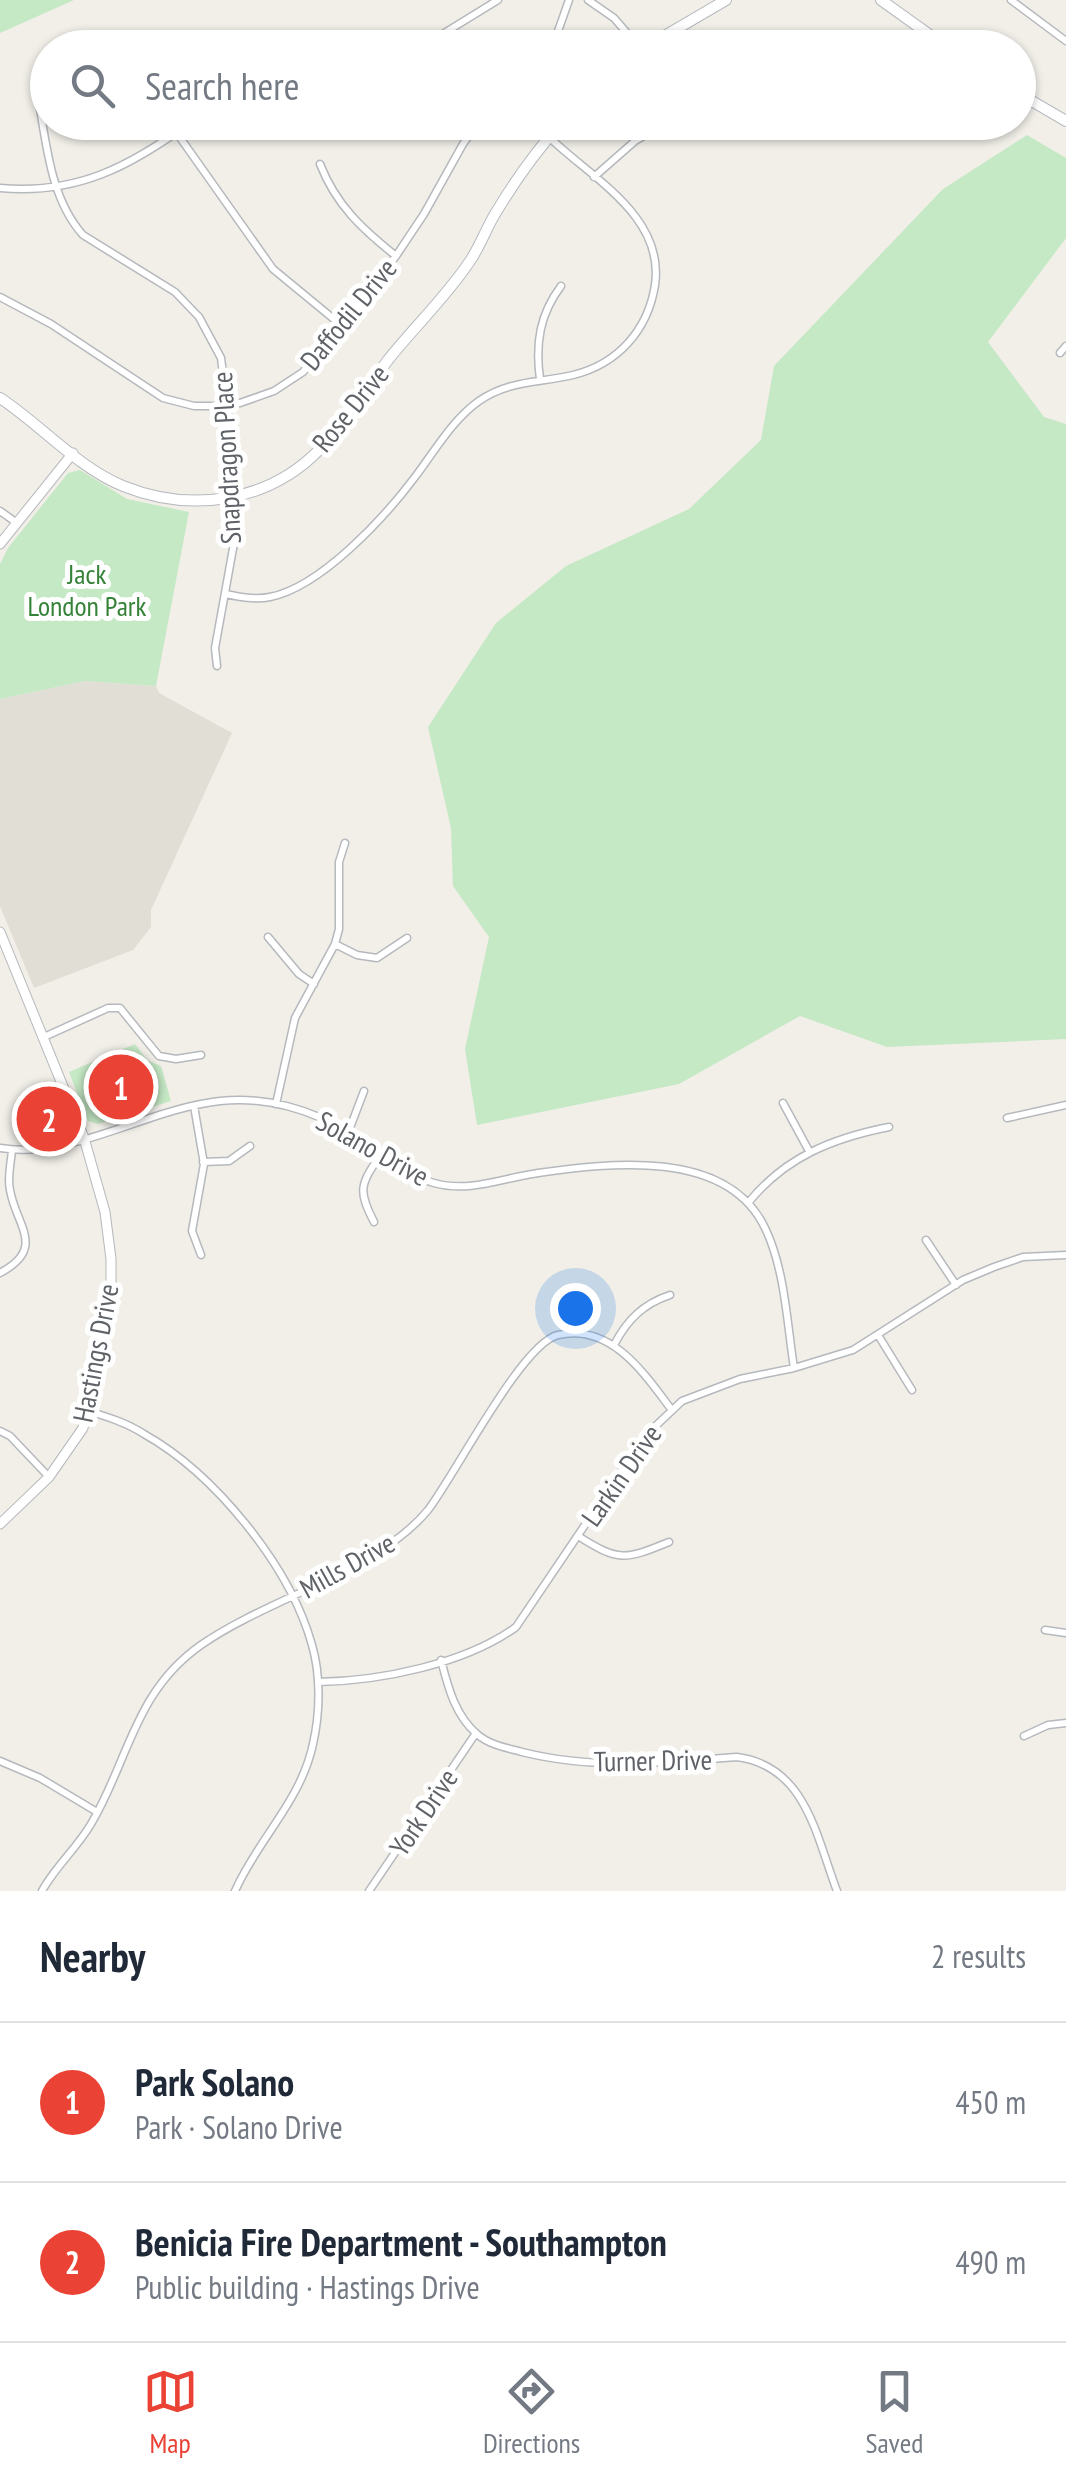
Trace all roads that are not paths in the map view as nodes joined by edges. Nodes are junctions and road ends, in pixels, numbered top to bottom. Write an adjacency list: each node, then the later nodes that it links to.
1 (498, 0): 7 (street)
2 (569, 0): 8 (street)
3 (588, 0): 9 (street)
4 (726, 0): 10 (main road)
5 (881, 0): 11 (main road)
6 (1011, 0): 12 (street)
7 (449, 30)
8 (558, 30)
9 (625, 30)
10 (674, 30)
11 (923, 30)
12 (1066, 41)
13 (1036, 104): 14 (main road)
14 (1066, 121)
15 (47, 140): 25 (street, Snapdragon Place)
16 (167, 140): 25 (street)
17 (180, 140): 29 (street)
18 (465, 140): 26 (street, Daffodil Drive)
19 (548, 140): 34 (main road, Rose Drive)
20 (553, 140): 23 (street)
21 (637, 140): 23 (street)
22 (320, 164): 26 (street)
23 (594, 177): 30 (street)
24 (0, 188): 25 (street)
25 (56, 188): 32 (street, Snapdragon Place)
26 (396, 256): 29 (street, Daffodil Drive)
27 (562, 286): 30 (street)
28 (0, 297): 32 (street, Daffodil Drive)
29 (342, 326): 32 (street, Daffodil Drive)
30 (540, 378): 38 (street)
31 (0, 398): 33 (main road, Rose Drive)
32 (228, 406): 34 (street, Snapdragon Place)
33 (73, 453): 34 (main road, Rose Drive); 36 (street)
34 (233, 498): 38 (street, Snapdragon Place)
35 (0, 511): 36 (street)
36 (17, 523): 37 (street)
37 (0, 544)
38 (225, 594): 39 (street, Snapdragon Place)
39 (217, 666)
40 (345, 843): 44 (street)
41 (0, 932): 46 (street, Hastings Drive)
42 (268, 937): 45 (street)
43 (407, 938): 44 (street)
44 (335, 944): 45 (street)
45 (314, 984): 50 (street)
46 (44, 1037): 47 (street); 56 (street, Hastings Drive)
47 (201, 1055)
48 (364, 1090): 55 (street)
49 (783, 1102): 60 (street)
50 (276, 1104): 52 (street, Solano Drive); 55 (street, Solano Drive)
51 (1066, 1105): 53 (street)
52 (194, 1106): 56 (street, Solano Drive); 62 (street)
53 (1007, 1118)
54 (889, 1127): 60 (street)
55 (348, 1133): 61 (street, Solano Drive)
56 (84, 1138): 59 (street, Solano Drive); 76 (street, Hastings Drive)
57 (250, 1146): 62 (street)
58 (0, 1148): 59 (street, Solano Drive)
59 (12, 1150): 68 (street)
60 (810, 1150): 63 (street)
61 (380, 1157): 63 (street, Solano Drive); 64 (street)
62 (204, 1162): 66 (street)
63 (748, 1203): 73 (street)
64 (374, 1222)
65 (926, 1240): 69 (street)
66 (200, 1255)
67 (1066, 1255): 69 (street, Larkin Drive)
68 (0, 1273)
69 (956, 1285): 71 (street, Larkin Drive)
70 (670, 1295): 72 (street)
71 (878, 1335): 73 (street, Larkin Drive); 74 (street)
72 (614, 1345): 75 (street); 82 (street, Mills Drive)
73 (794, 1368): 75 (street, Larkin Drive)
74 (912, 1390)
75 (672, 1409): 80 (street, Larkin Drive)
76 (88, 1410): 78 (street, Hastings Drive); 82 (street)
77 (0, 1432): 78 (street)
78 (49, 1477): 79 (street, Hastings Drive)
79 (0, 1524)
80 (578, 1536): 81 (street); 85 (street, Larkin Drive)
81 (670, 1542)
82 (290, 1595): 86 (street); 91 (street, Mills Drive)
83 (1045, 1630): 84 (street)
84 (1066, 1633)
85 (441, 1660): 86 (street, Larkin Drive); 88 (street)
86 (318, 1682): 93 (street)
87 (1066, 1723): 89 (street)
88 (476, 1733): 94 (street, York Drive); 95 (street, Turner Drive)
89 (1024, 1736)
90 (0, 1760): 91 (street)
91 (97, 1812): 92 (street, Mills Drive)
92 (42, 1891)
93 (235, 1891)
94 (369, 1891)
95 (837, 1891)

